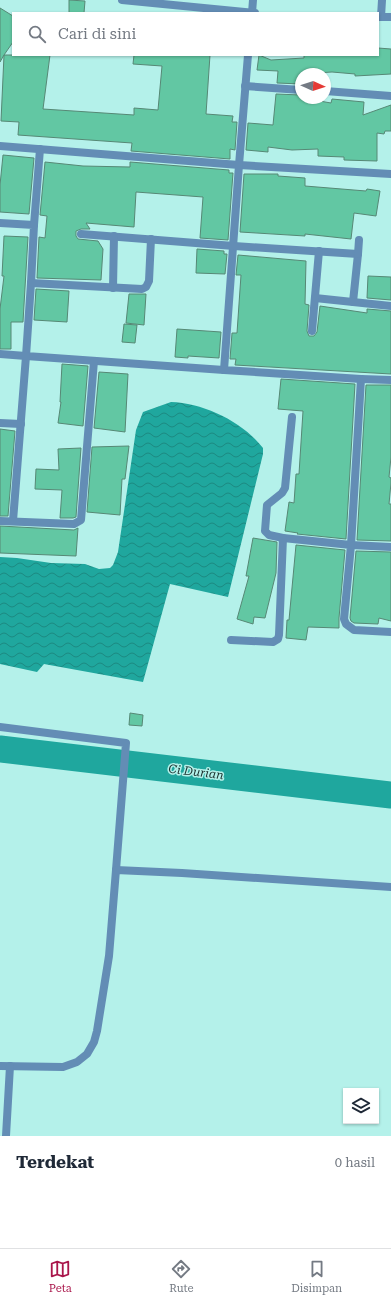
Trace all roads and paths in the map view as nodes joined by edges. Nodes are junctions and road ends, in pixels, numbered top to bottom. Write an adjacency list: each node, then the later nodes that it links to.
1 (122, 0): 4 (street)
2 (253, 0): 5 (street)
3 (382, 0): 6 (street)
4 (243, 12)
5 (253, 12)
6 (380, 17): 7 (street)
7 (391, 18)
8 (248, 56): 9 (street)
9 (245, 86): 10 (street); 15 (street)
10 (295, 90)
11 (331, 91): 12 (street)
12 (391, 96)
13 (0, 146): 14 (street)
14 (40, 149): 15 (street); 18 (street)
15 (240, 165): 16 (street); 23 (street)
16 (391, 174)
17 (0, 223): 18 (street)
18 (34, 225): 26 (street)
19 (81, 234): 20 (street)
20 (114, 236): 21 (street); 27 (street)
21 (151, 240): 23 (street); 27 (street)
22 (359, 240): 25 (street)
23 (234, 246): 24 (street); 35 (street)
24 (319, 252): 25 (street); 28 (street)
25 (358, 254): 29 (street)
26 (31, 283): 27 (street); 33 (street)
27 (112, 288)
28 (315, 298): 29 (street); 31 (street)
29 (353, 302): 30 (street)
30 (391, 306)
31 (312, 331)
32 (0, 354): 33 (street)
33 (26, 356): 34 (street); 40 (street)
34 (94, 361): 35 (street); 42 (street)
35 (224, 370): 36 (street)
36 (361, 379): 37 (street); 44 (street)
37 (391, 380)
38 (292, 417): 43 (street)
39 (0, 422): 40 (street)
40 (21, 424): 42 (street)
41 (0, 521): 42 (street)
42 (13, 521)
43 (283, 538): 44 (street); 47 (street)
44 (351, 545): 45 (street); 46 (street)
45 (391, 547)
46 (391, 632)
47 (231, 640)
48 (0, 727): 49 (street)
49 (116, 870): 50 (street); 52 (street)
50 (391, 887)
51 (0, 1066): 52 (street)
52 (10, 1066): 53 (street)
53 (6, 1136)

